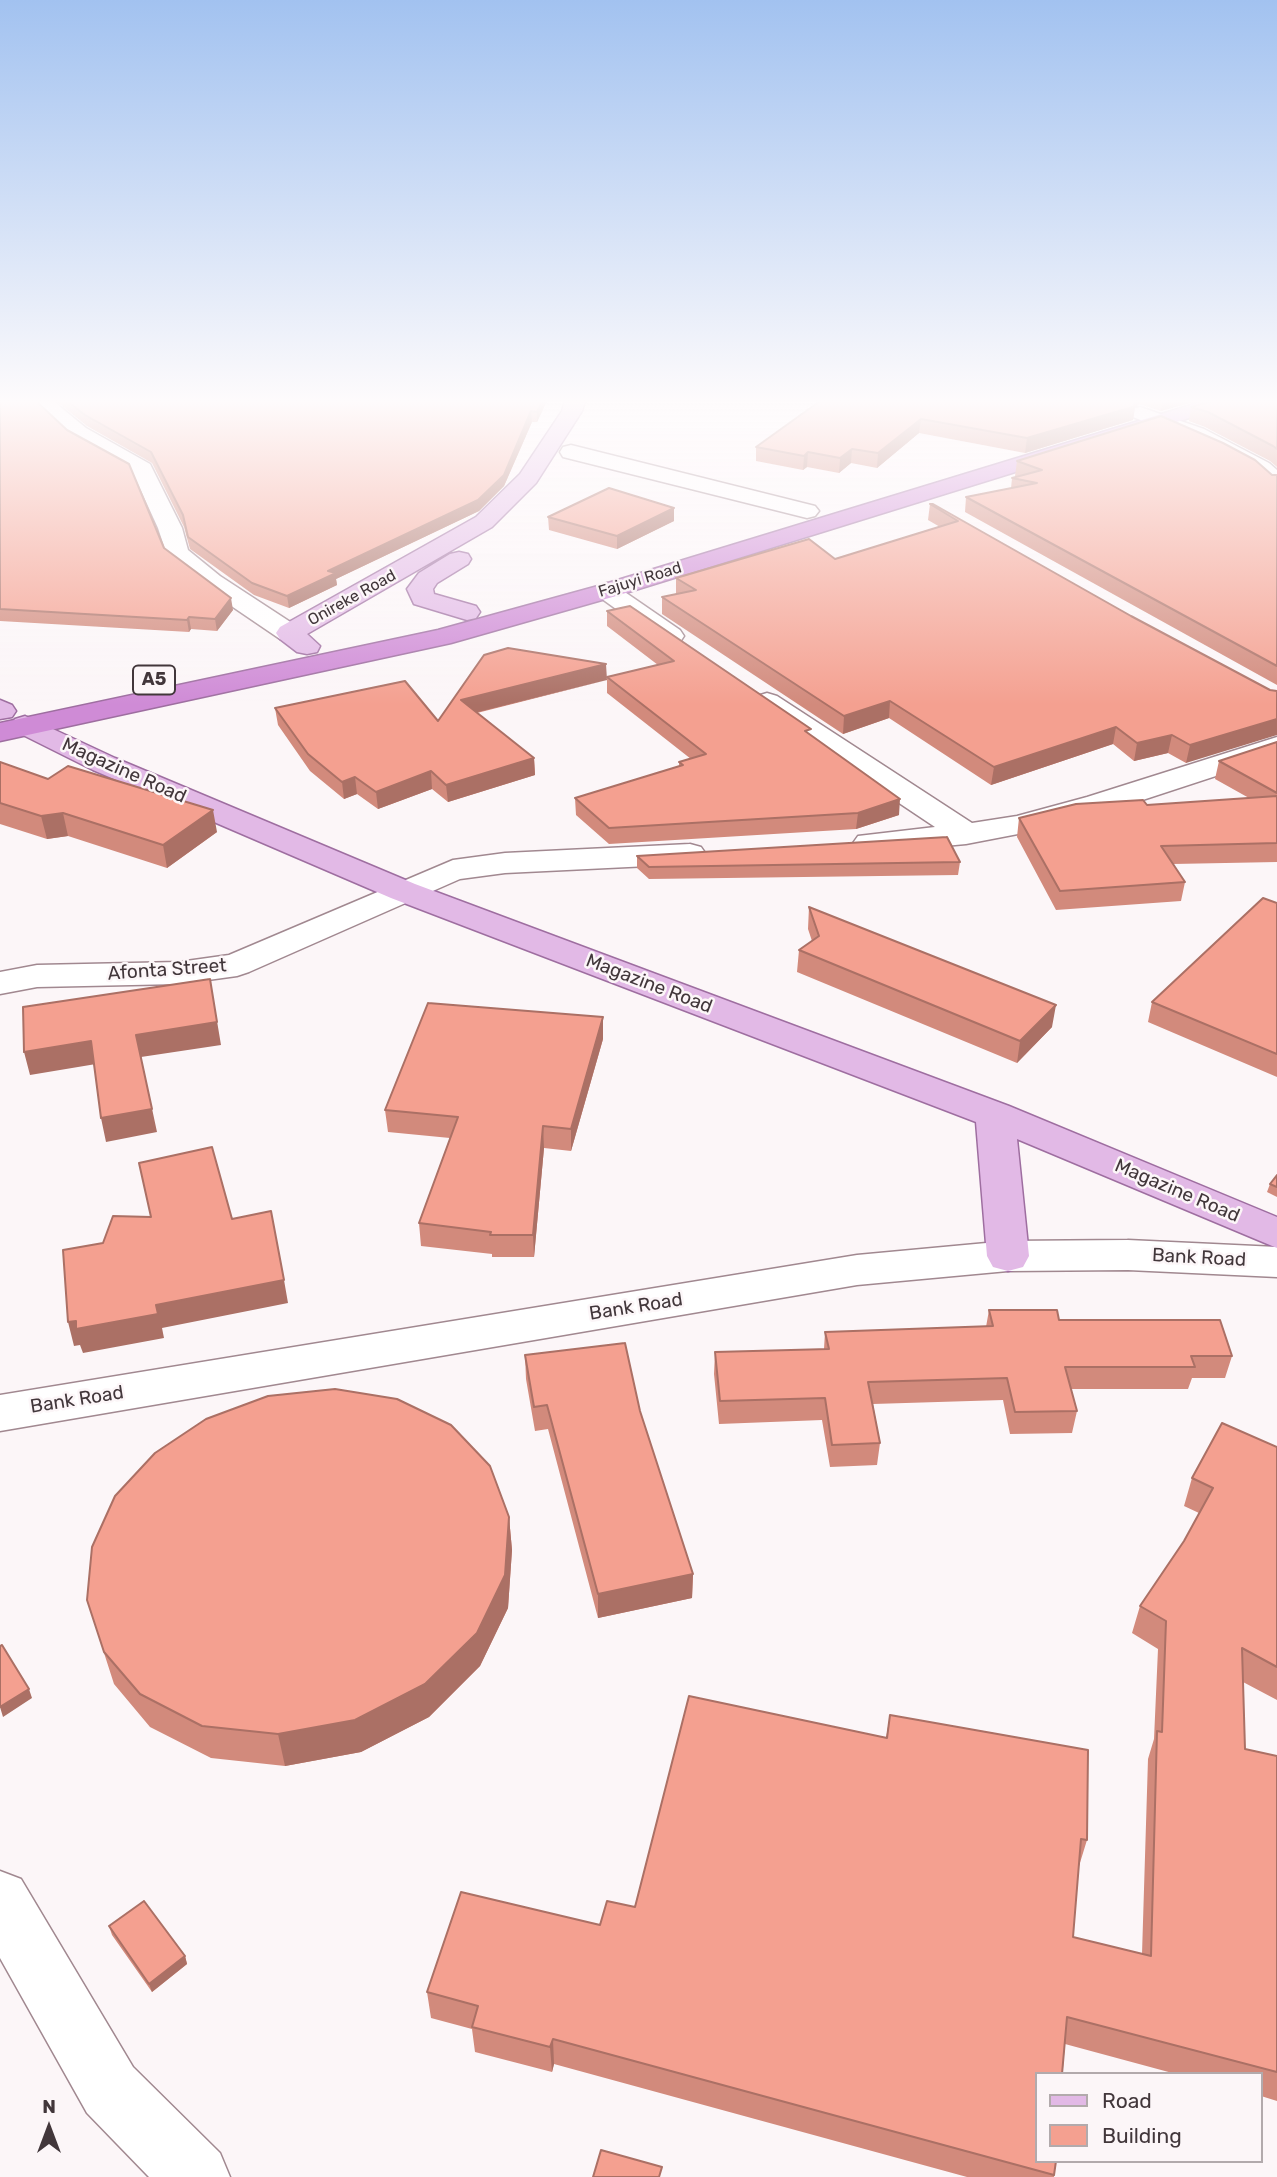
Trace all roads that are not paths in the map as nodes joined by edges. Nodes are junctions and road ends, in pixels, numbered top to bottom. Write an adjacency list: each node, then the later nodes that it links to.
1 (158, 503): 12 (street)
2 (503, 503): 12 (main road, Onireke Road)
3 (534, 503): 11 (main road, Onireke Road)
4 (771, 503): 8 (street)
5 (840, 503): 8 (highway, Fajuyi Road / A5)
6 (888, 503): 10 (highway, Fajuyi Road / A5)
7 (925, 503): 9 (street)
8 (807, 512): 11 (highway, Fajuyi Road / A5)
9 (945, 514)
10 (607, 591): 12 (highway, Fajuyi Road / A5); 13 (street)
11 (467, 612): 12 (highway, Fajuyi Road / A5)
12 (296, 649): 15 (highway, A5)
13 (698, 654)
14 (744, 686): 17 (street)
15 (5, 718): 20 (main road, Magazine Road)
16 (1277, 746): 17 (street)
17 (966, 834): 18 (street)
18 (834, 845)
19 (724, 851): 20 (street, Afonta Street)
20 (403, 891): 21 (street, Afonta Street); 22 (main road, Magazine Road)
21 (0, 983)
22 (995, 1115): 23 (main road, Magazine Road); 24 (main road)
23 (1277, 1233)
24 (1008, 1256): 25 (street, Bank Road); 26 (street, Bank Road)
25 (1277, 1262)
26 (0, 1413)
27 (0, 1900): 28 (street)
28 (195, 2177)

